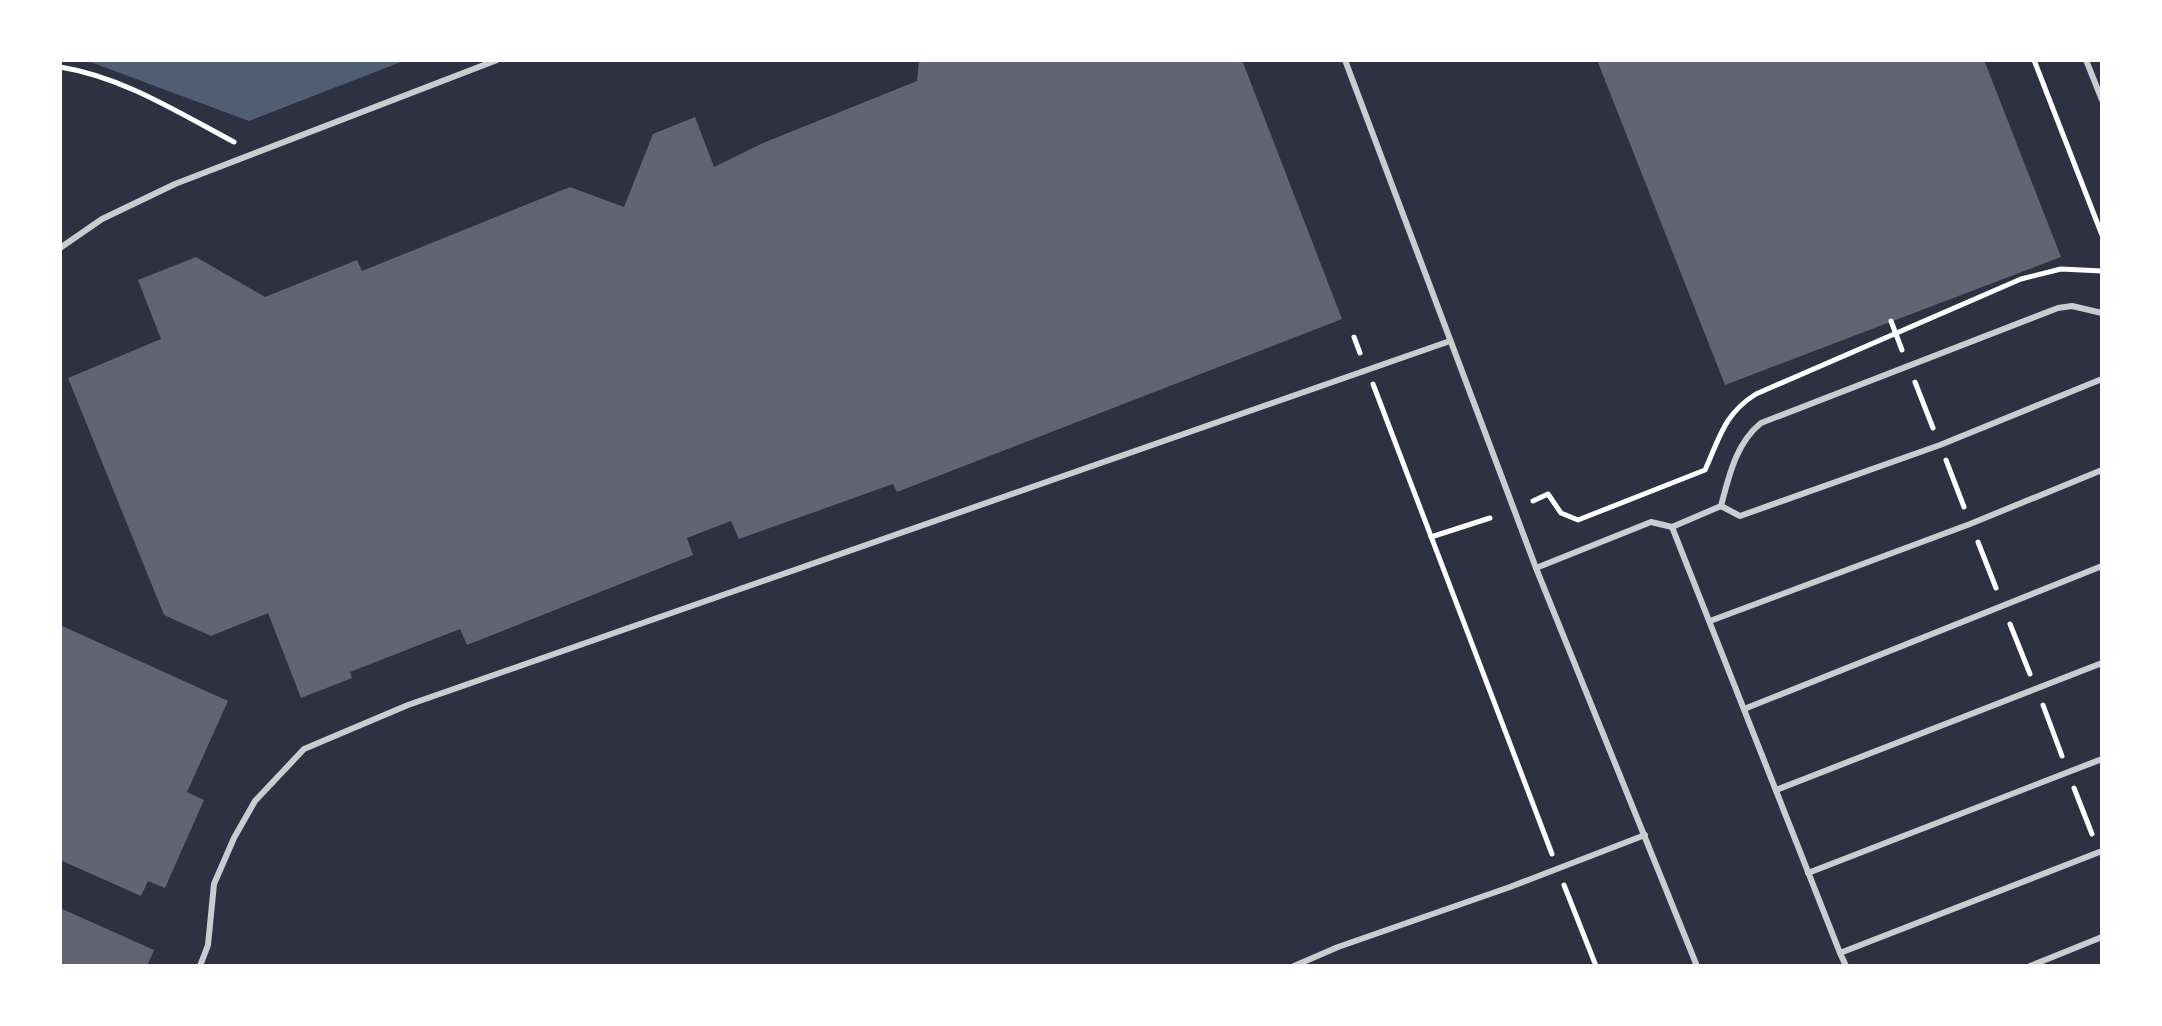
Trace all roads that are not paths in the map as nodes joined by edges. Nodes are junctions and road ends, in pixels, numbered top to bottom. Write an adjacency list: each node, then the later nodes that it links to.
1 (497, 60): 5 (lane)
2 (1345, 60): 7 (lane)
3 (2086, 60): 4 (lane)
4 (2102, 100)
5 (60, 248)
6 (2102, 313): 10 (lane)
7 (1450, 341): 13 (lane); 24 (lane)
8 (2102, 379): 10 (lane)
9 (2102, 470): 14 (lane)
10 (1721, 506): 11 (lane)
11 (1672, 527): 13 (lane); 14 (lane)
12 (2102, 566): 16 (lane)
13 (1536, 568): 19 (lane)
14 (1710, 621): 16 (lane)
15 (2102, 663): 18 (lane)
16 (1744, 709): 18 (lane)
17 (2102, 759): 21 (lane)
18 (1776, 790): 21 (lane)
19 (1645, 835): 25 (lane); 26 (lane)
20 (2102, 851): 23 (lane)
21 (1808, 873): 23 (lane)
22 (2102, 937): 28 (lane)
23 (1840, 953): 27 (lane)
24 (200, 966)
25 (1294, 966)
26 (1697, 966)
27 (1846, 966)
28 (2030, 966)

